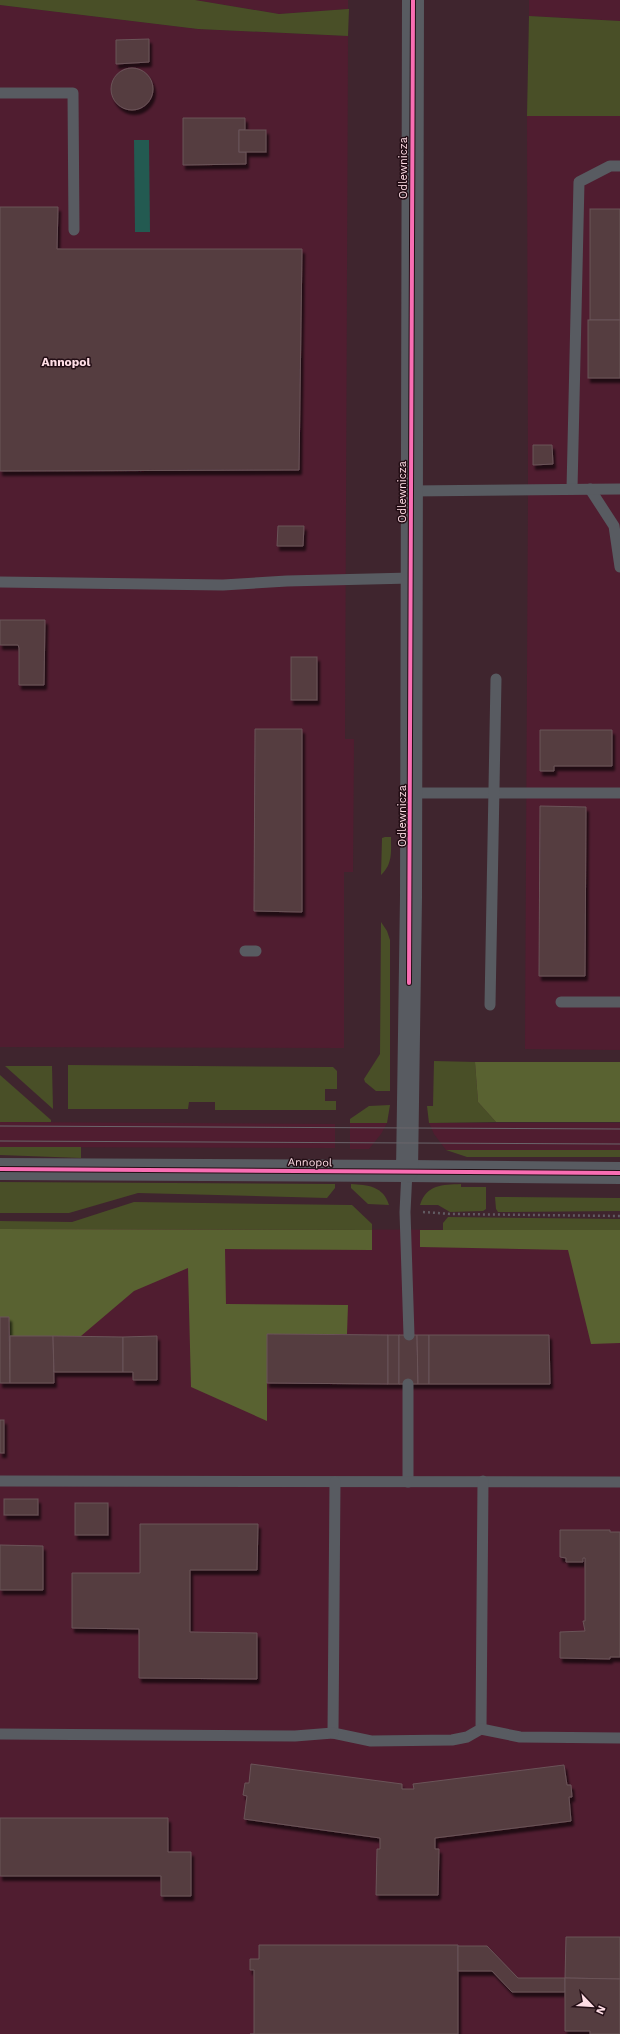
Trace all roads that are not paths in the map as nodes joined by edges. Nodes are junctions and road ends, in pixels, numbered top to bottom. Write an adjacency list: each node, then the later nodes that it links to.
1 (413, 0): 7 (street, Odlewnicza)
2 (0, 93): 4 (lane)
3 (620, 166): 5 (lane)
4 (74, 230)
5 (572, 489): 6 (lane); 7 (lane)
6 (590, 489): 8 (lane); 9 (lane)
7 (411, 490): 10 (street, Odlewnicza)
8 (620, 490)
9 (620, 567)
10 (410, 578): 11 (lane); 14 (street, Odlewnicza)
11 (0, 582)
12 (496, 679): 13 (lane)
13 (494, 792): 14 (lane); 15 (lane); 18 (lane)
14 (410, 793): 20 (street, Odlewnicza)
15 (620, 793)
16 (561, 1002): 17 (lane)
17 (620, 1002)
18 (490, 1005)
19 (0, 1169): 20 (street, Annopol)
20 (407, 1171): 21 (street, Annopol); 22 (lane)
21 (620, 1173)
22 (408, 1335)
23 (408, 1384): 27 (lane)
24 (0, 1481): 26 (lane)
25 (483, 1481): 27 (lane); 28 (lane); 29 (lane)
26 (335, 1482): 27 (lane); 30 (lane)
27 (408, 1482)
28 (620, 1482)
29 (481, 1729): 30 (lane); 32 (lane)
30 (334, 1733): 31 (lane)
31 (0, 1734)
32 (620, 1738)

